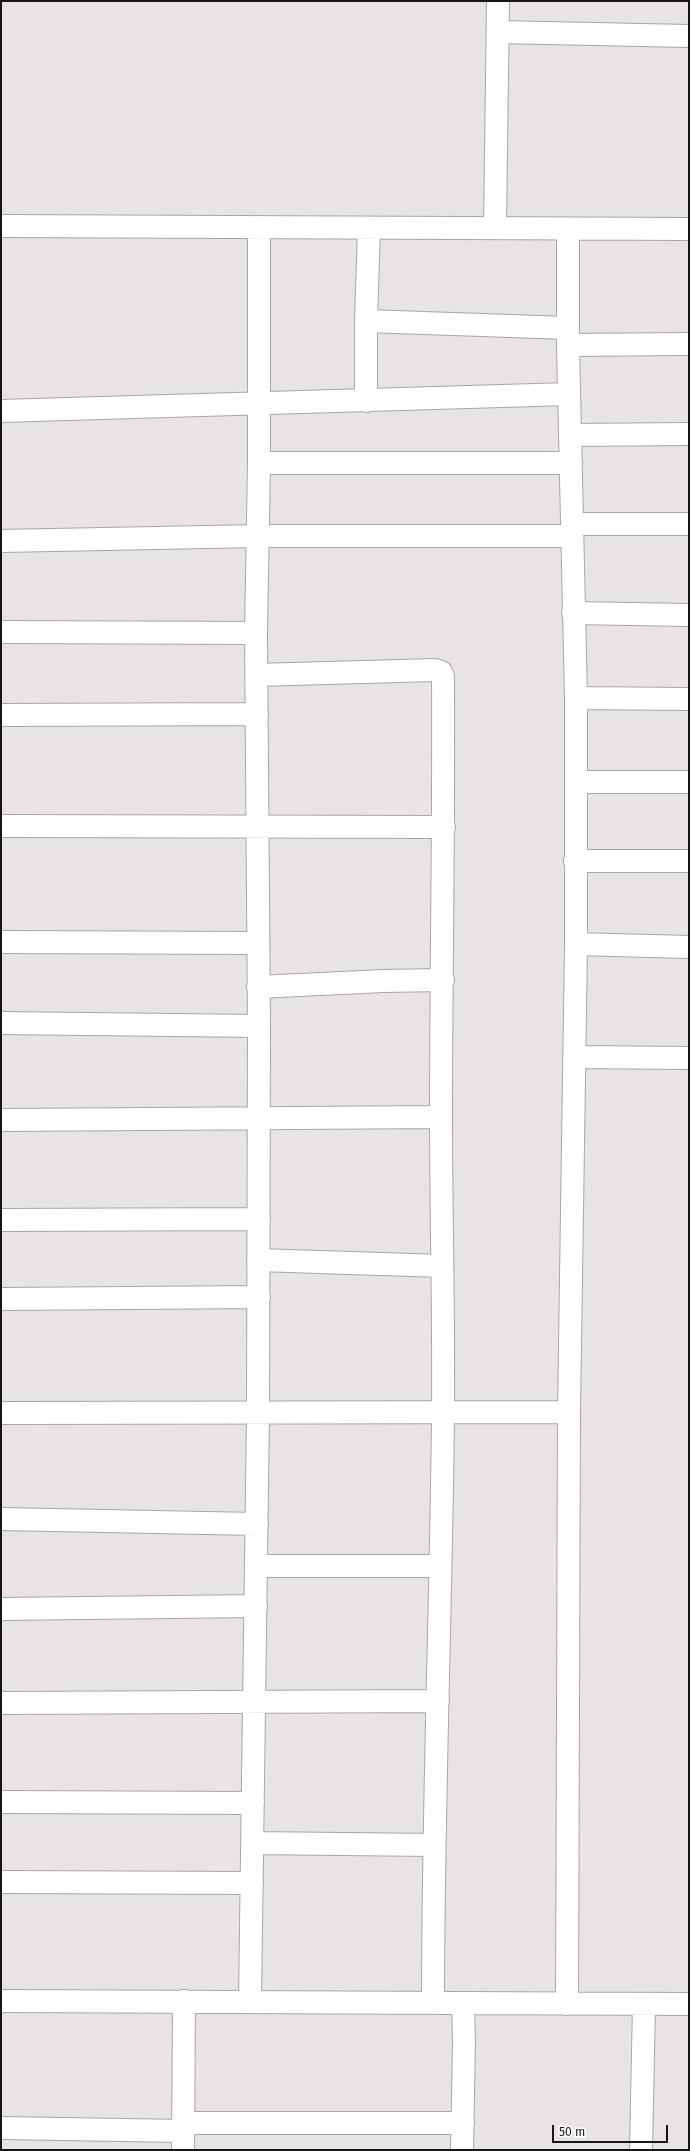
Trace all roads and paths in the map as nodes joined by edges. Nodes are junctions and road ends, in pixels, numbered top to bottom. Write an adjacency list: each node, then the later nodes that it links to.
1 (498, 1): 2 (street)
2 (498, 32): 3 (street); 7 (street)
3 (689, 36)
4 (1, 226): 5 (street)
5 (259, 227): 6 (street); 15 (street)
6 (369, 228): 7 (street); 10 (street)
7 (495, 228): 8 (street)
8 (568, 229): 9 (street); 11 (street)
9 (689, 229)
10 (366, 321): 11 (street); 14 (street)
11 (568, 337): 12 (street); 13 (street)
12 (689, 344)
13 (569, 394): 14 (street); 18 (street)
14 (366, 401): 15 (street)
15 (258, 403): 16 (street); 19 (street)
16 (1, 411)
17 (689, 434): 18 (street)
18 (570, 435): 20 (street)
19 (259, 463): 20 (street); 23 (street)
20 (571, 463): 22 (street)
21 (689, 524): 22 (street)
22 (572, 530): 23 (street); 25 (street)
23 (258, 536): 24 (street); 28 (street)
24 (1, 541)
25 (573, 613): 26 (street); 30 (street)
26 (689, 615)
27 (1, 632): 28 (street)
28 (256, 633): 29 (street)
29 (256, 674): 32 (street); 38 (street)
30 (576, 698): 31 (street); 34 (street)
31 (689, 699)
32 (257, 714): 33 (street); 37 (street)
33 (1, 716)
34 (576, 782): 35 (street); 39 (street)
35 (689, 782)
36 (1, 826): 37 (street)
37 (258, 826): 38 (street); 42 (street)
38 (444, 827): 45 (street)
39 (575, 861): 40 (street); 43 (street)
40 (689, 861)
41 (1, 942): 42 (street)
42 (258, 943): 46 (street)
43 (576, 944): 44 (street); 49 (street)
44 (689, 947)
45 (443, 980): 46 (street); 52 (street)
46 (258, 987): 48 (street)
47 (1, 1023): 48 (street)
48 (259, 1026): 51 (street)
49 (574, 1057): 50 (street); 61 (street)
50 (689, 1058)
51 (259, 1117): 52 (street); 53 (street); 54 (street)
52 (441, 1117): 57 (street)
53 (1, 1120)
54 (259, 1219): 55 (street); 56 (street)
55 (1, 1220)
56 (258, 1260): 57 (street); 58 (street)
57 (442, 1266): 60 (street)
58 (259, 1298): 59 (street); 63 (street)
59 (1, 1299)
60 (443, 1412): 61 (street); 63 (street); 67 (street)
61 (569, 1412): 84 (street)
62 (1, 1413): 63 (street)
63 (258, 1413): 65 (street)
64 (1, 1518): 65 (street)
65 (257, 1524): 66 (street)
66 (256, 1566): 67 (street); 68 (street)
67 (440, 1566): 70 (street)
68 (256, 1606): 69 (street); 71 (street)
69 (1, 1609)
70 (438, 1701): 71 (street); 76 (street)
71 (254, 1702): 72 (street); 74 (street)
72 (1, 1703)
73 (1, 1802): 74 (street)
74 (253, 1804): 75 (street)
75 (252, 1843): 76 (street); 78 (street)
76 (433, 1845): 82 (street)
77 (1, 1882): 78 (street)
78 (252, 1883): 81 (street)
79 (1, 2000): 80 (street)
80 (184, 2002): 81 (street); 89 (street)
81 (250, 2002): 82 (street)
82 (433, 2003): 83 (street)
83 (463, 2003): 84 (street); 87 (street)
84 (567, 2004): 85 (street)
85 (644, 2004): 86 (street); 91 (street)
86 (689, 2004)
87 (463, 2123): 89 (street); 90 (street)
88 (1, 2128): 89 (street)
89 (184, 2135)
90 (462, 2150)
91 (641, 2150)

